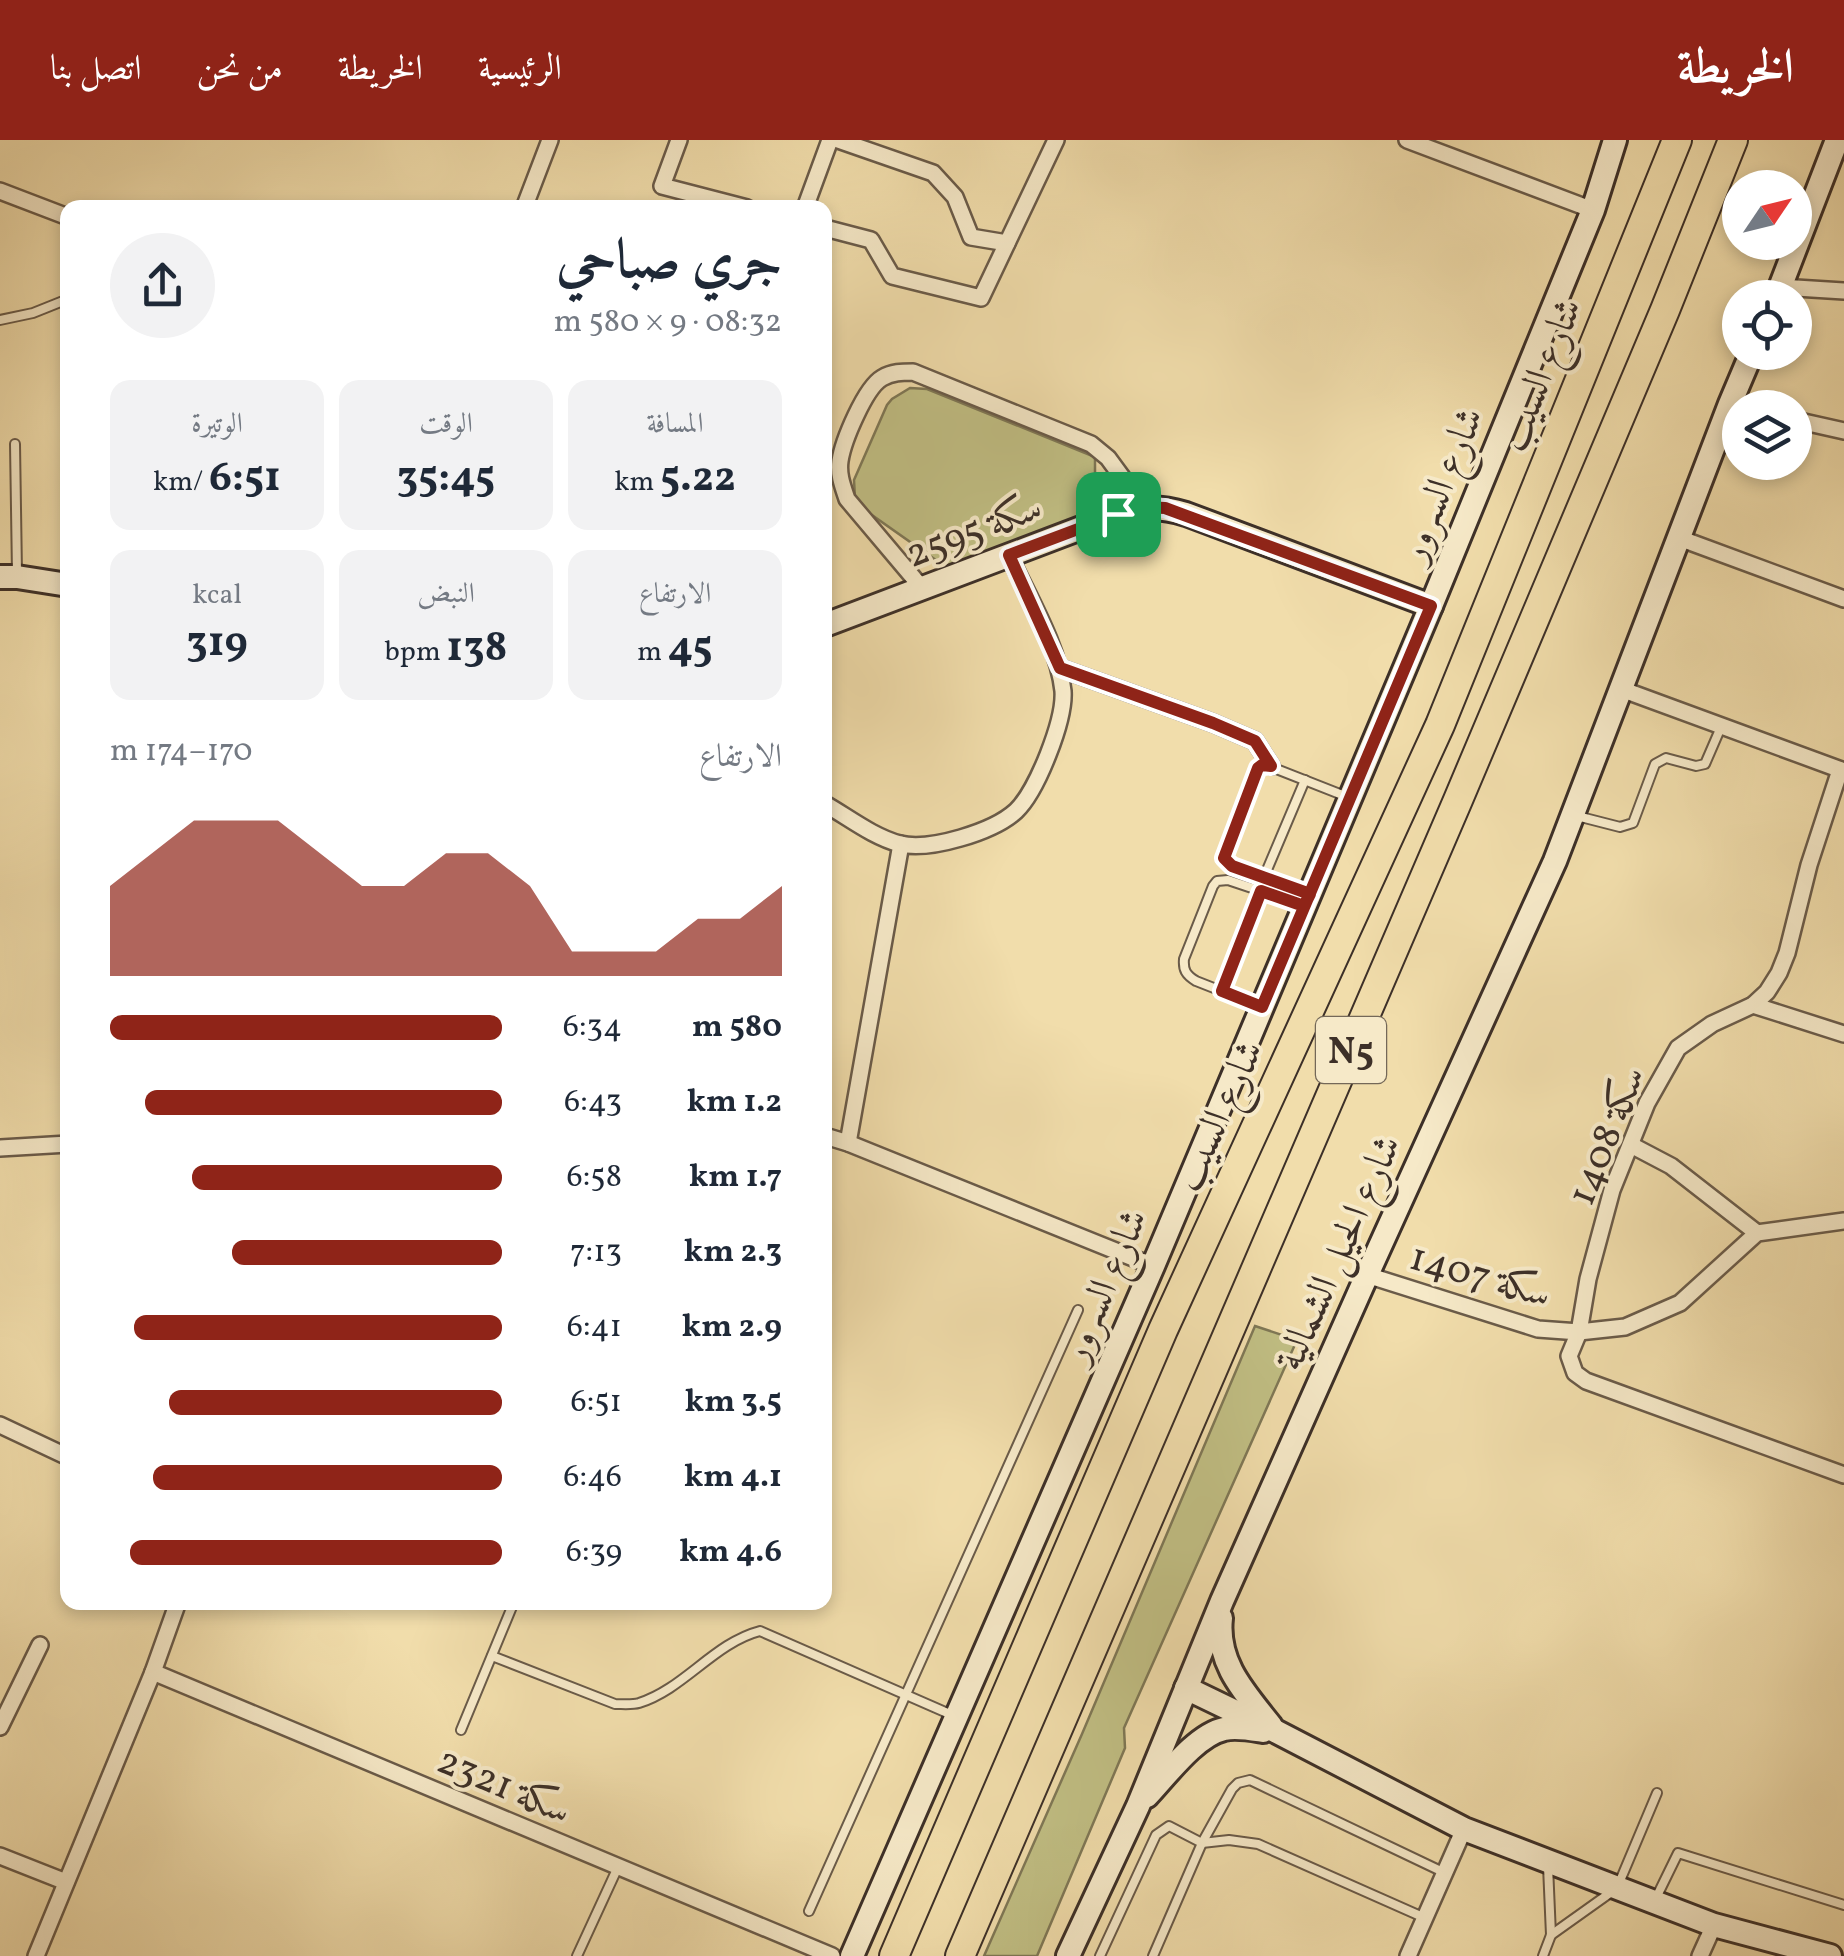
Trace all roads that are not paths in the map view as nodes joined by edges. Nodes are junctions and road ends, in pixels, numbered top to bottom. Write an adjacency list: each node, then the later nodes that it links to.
1 (550, 140): 12 (street)
2 (679, 140): 13 (street)
3 (830, 140): 14 (street)
4 (838, 140): 18 (street)
5 (1056, 140): 18 (street)
6 (1407, 140): 15 (street)
7 (1616, 140): 15 (street, شارع السرور)
8 (1677, 140): 101 (highway, شارع السيب / N5)
9 (1732, 140): 102 (highway, N5)
10 (1837, 140): 19 (street)
11 (0, 191): 16 (street)
12 (527, 200)
13 (716, 200)
14 (808, 200)
15 (1593, 210): 36 (street, شارع السرور)
16 (60, 214)
17 (832, 230): 18 (street)
18 (1007, 243)
19 (1783, 280)
20 (1812, 291): 21 (street)
21 (1844, 291)
22 (60, 302): 23 (lane)
23 (0, 320)
24 (1812, 424): 25 (street)
25 (1844, 431)
26 (1722, 440): 30 (street, شارع الحيل الشمالية)
27 (15, 444): 32 (lane)
28 (833, 478): 29 (street); 34 (street)
29 (1144, 507): 31 (street, سكة 2595); 36 (street, سكة 2595)
30 (1679, 538): 35 (street); 39 (street, شارع الحيل الشمالية)
31 (1009, 555): 34 (street, سكة 2595); 38 (street)
32 (8, 577): 33 (street)
33 (60, 583)
34 (922, 588): 37 (street, سكة 2595)
35 (1844, 598)
36 (1431, 606): 44 (street, شارع السرور)
37 (832, 623)
38 (1060, 668): 41 (street); 47 (street)
39 (1620, 689): 40 (street); 46 (street, شارع الحيل الشمالية)
40 (1721, 726): 42 (street); 46 (lane)
41 (1271, 766): 43 (lane); 48 (lane)
42 (1842, 770): 52 (street, سكة 1408)
43 (1304, 780): 44 (lane); 48 (lane)
44 (1349, 798): 50 (street, شارع السرور)
45 (832, 808): 47 (street)
46 (1572, 814): 63 (street, شارع الحيل الشمالية)
47 (900, 844): 56 (street)
48 (1264, 877): 50 (lane)
49 (1261, 891): 50 (lane); 51 (lane); 51 (lane)
50 (1307, 900): 53 (street, شارع السرور)
51 (1222, 991): 53 (lane)
52 (1753, 1005): 54 (street); 58 (street, سكة 1408)
53 (1262, 1007): 62 (street, شارع السرور)
54 (1844, 1034)
55 (832, 1138): 56 (street)
56 (848, 1143): 62 (street)
57 (60, 1144): 59 (street)
58 (1630, 1145): 61 (street); 65 (street, سكة 1408)
59 (0, 1148)
60 (1844, 1221): 61 (street)
61 (1757, 1233): 65 (street, سكة 1407)
62 (1152, 1266): 77 (street, شارع السرور)
63 (1367, 1275): 65 (street, سكة 1407); 69 (street, شارع الحيل الشمالية)
64 (1078, 1310): 76 (lane)
65 (1579, 1332): 68 (street, سكة 1408)
66 (0, 1425): 67 (street)
67 (60, 1453)
68 (1844, 1475)
69 (1222, 1601): 75 (street, شارع الحيل الشمالية); 80 (street)
70 (175, 1610): 74 (street)
71 (511, 1610): 73 (lane)
72 (40, 1645): 78 (street)
73 (492, 1656): 76 (lane); 79 (lane)
74 (153, 1672): 87 (street, سكة 2321); 89 (street)
75 (1186, 1688): 80 (street); 82 (street, شارع الحيل الشمالية)
76 (905, 1696): 77 (lane); 93 (lane)
77 (956, 1717): 100 (street, شارع السرور)
78 (0, 1727)
79 (461, 1730)
80 (1277, 1732): 82 (street); 83 (street)
81 (1657, 1793): 90 (lane)
82 (1138, 1806): 103 (street, شارع الحيل الشمالية)
83 (1464, 1830): 86 (street); 88 (street)
84 (1202, 1842): 88 (lane); 94 (lane); 104 (lane); 105 (lane)
85 (0, 1856): 89 (street)
86 (1548, 1862): 90 (street); 96 (lane)
87 (618, 1867): 98 (lane); 99 (street, سكة 2321)
88 (1444, 1873): 94 (street)
89 (66, 1882): 97 (street)
90 (1617, 1888): 91 (street); 96 (lane)
91 (1654, 1902): 92 (lane); 95 (street)
92 (1844, 1905)
93 (809, 1911)
94 (1425, 1918): 106 (street)
95 (1714, 1926): 108 (street); 109 (street)
96 (1551, 1935): 107 (lane)
97 (36, 1956)
98 (577, 1956)
99 (832, 1956)
100 (852, 1956)
101 (894, 1956)
102 (960, 1956)
103 (1068, 1956)
104 (1100, 1956)
105 (1153, 1956)
106 (1408, 1956)
107 (1543, 1956)
108 (1700, 1956)
109 (1830, 1956)

